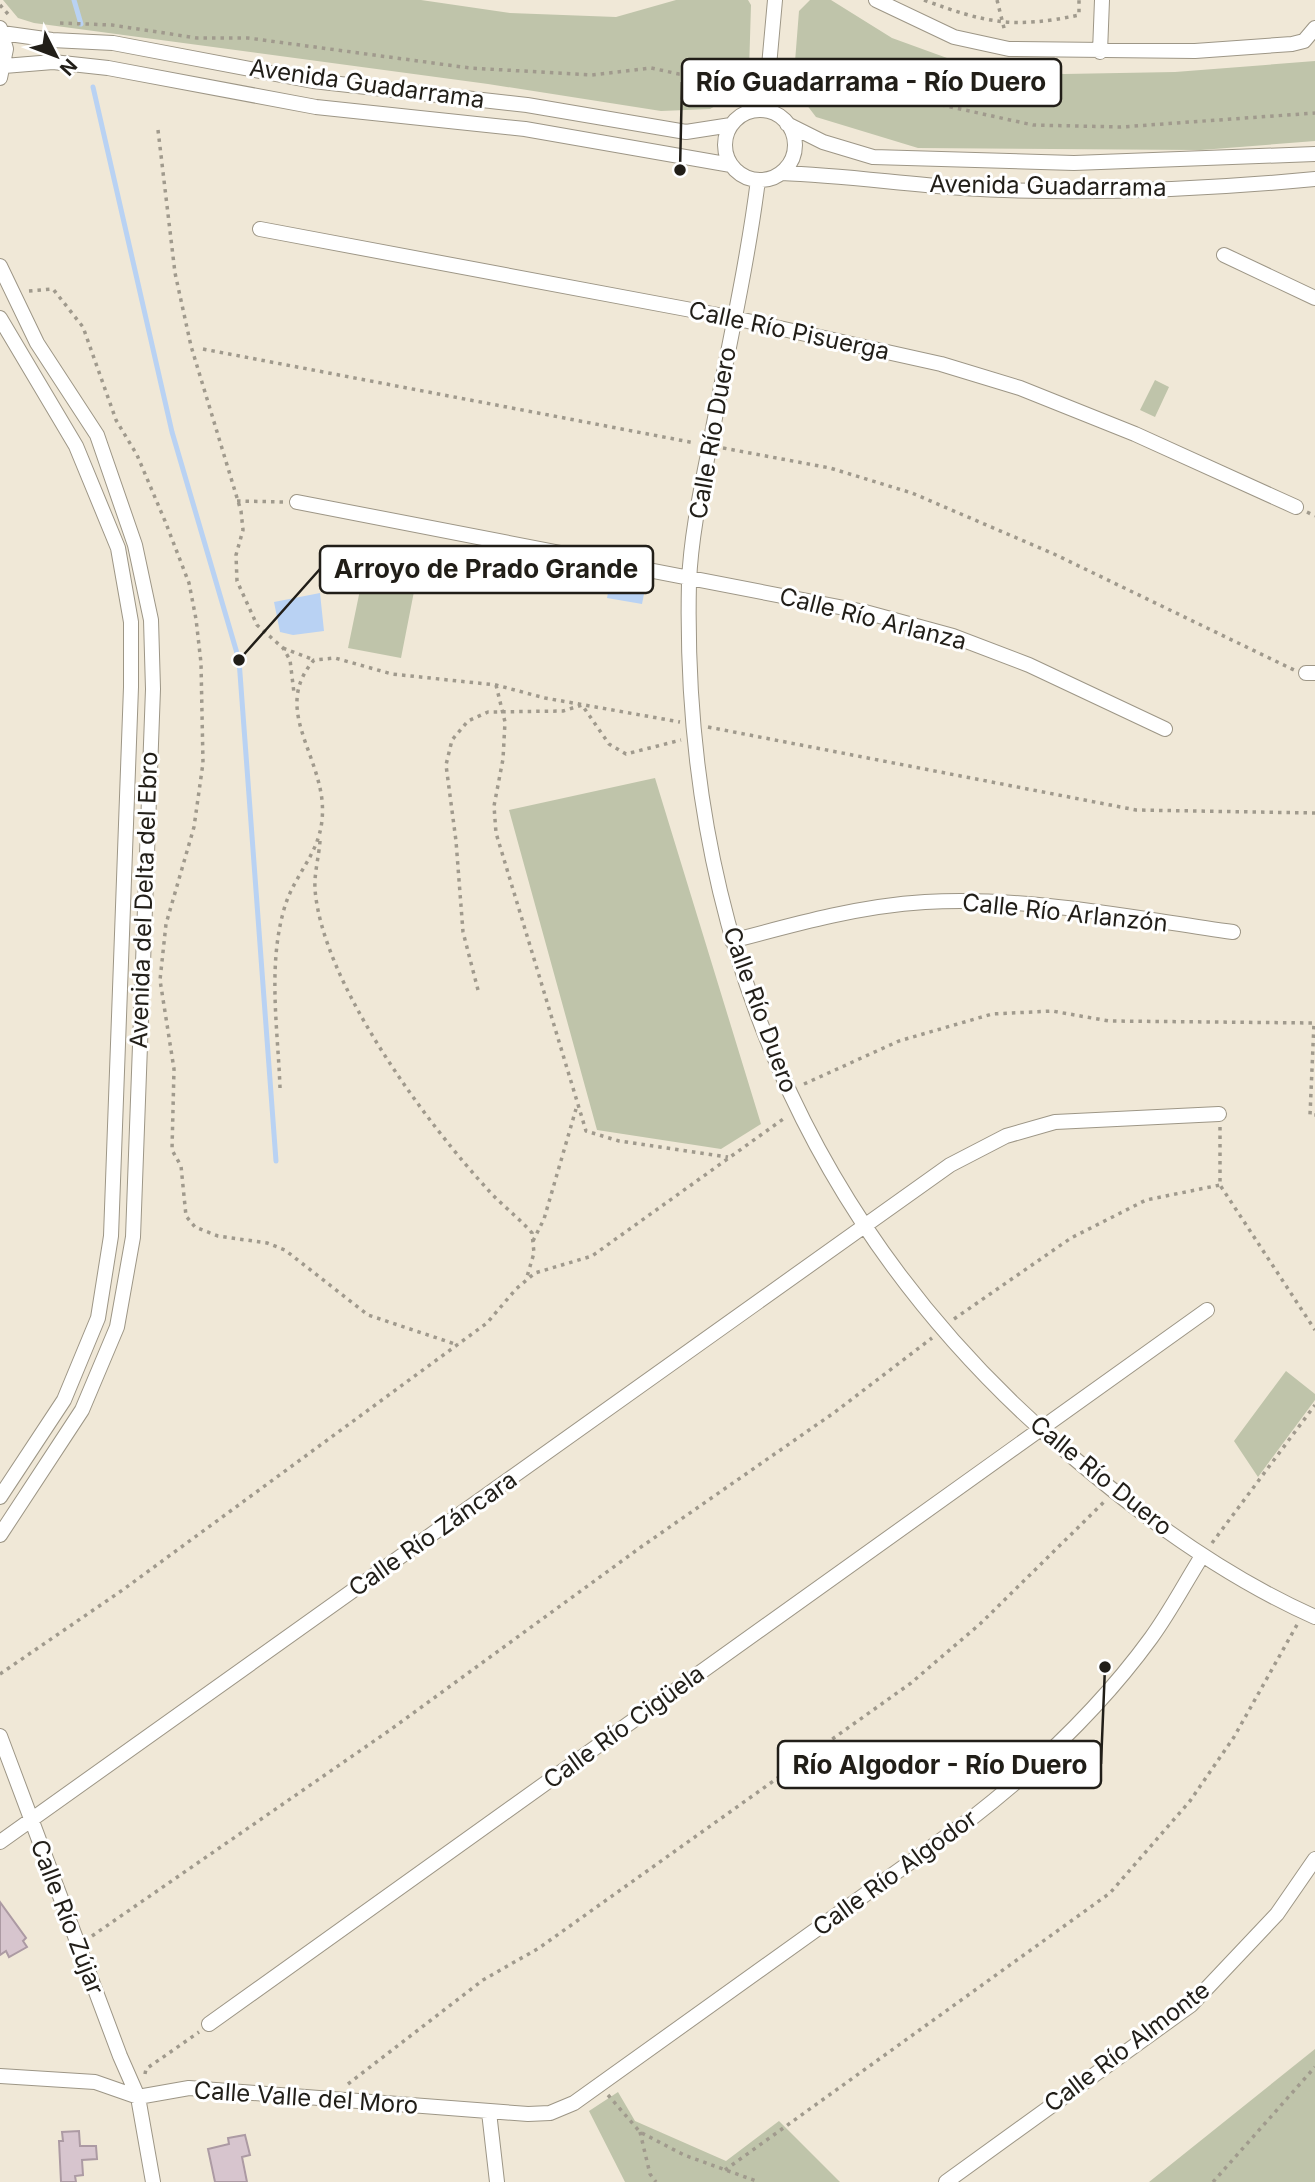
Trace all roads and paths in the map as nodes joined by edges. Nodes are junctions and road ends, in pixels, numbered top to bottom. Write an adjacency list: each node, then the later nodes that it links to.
1 (775, 0): 14 (street)
2 (876, 0): 12 (street)
3 (924, 0): 9 (path)
4 (997, 0): 9 (path)
5 (1079, 0): 9 (path)
6 (1102, 0): 12 (street)
7 (0, 5): 10 (path)
8 (53, 24): 14 (path)
9 (1003, 24)
10 (4, 26): 13 (street); 18 (street, Avenida Guadarrama)
11 (1315, 28): 12 (street)
12 (1100, 52)
13 (2, 72): 21 (street, Avenida Guadarrama)
14 (770, 74): 15 (street); 16 (path)
15 (765, 110): 17 (street); 18 (street)
16 (1315, 113)
17 (787, 124): 20 (street, Avenida Guadarrama); 22 (street)
18 (731, 125): 21 (street)
19 (159, 130): 34 (path)
20 (1315, 154)
21 (731, 165): 24 (street)
22 (781, 173): 23 (street, Avenida Guadarrama); 24 (street)
23 (1315, 179)
24 (758, 180): 31 (street, Calle Río Duero)
25 (260, 229): 31 (street, Calle Río Pisuerga)
26 (1224, 255): 29 (street)
27 (0, 266): 28 (street, Avenida del Delta del Ebro)
28 (8, 288): 66 (path); 71 (street, Avenida del Delta del Ebro)
29 (1315, 298)
30 (0, 318): 70 (street, Avenida del Delta del Ebro)
31 (734, 318): 33 (street, Calle Río Duero); 36 (street, Calle Río Pisuerga)
32 (203, 349): 33 (path)
33 (709, 446): 37 (street, Calle Río Duero); 40 (path)
34 (237, 500): 35 (path); 38 (path)
35 (298, 502): 37 (street, Calle Río Arlanza)
36 (1296, 507)
37 (689, 578): 45 (street, Calle Río Arlanza); 46 (street, Calle Río Duero)
38 (283, 648): 39 (path); 42 (path)
39 (314, 660): 41 (path); 42 (path)
40 (1311, 673)
41 (496, 685): 43 (path); 44 (path)
42 (295, 694): 48 (path)
43 (582, 705): 44 (path); 46 (path); 46 (path)
44 (500, 711): 51 (path); 54 (path)
45 (1166, 729)
46 (693, 730): 47 (path); 50 (street, Calle Río Duero)
47 (1315, 813)
48 (321, 836): 52 (path); 61 (path)
49 (1233, 932): 50 (street, Calle Río Arlanzón)
50 (732, 941): 53 (street, Calle Río Duero)
51 (478, 990)
52 (280, 1088)
53 (788, 1091): 55 (street, Calle Río Duero); 57 (path)
54 (577, 1107): 58 (path); 61 (path)
55 (796, 1109): 58 (path); 60 (street, Calle Río Duero)
56 (1219, 1114): 59 (path); 60 (street, Calle Río Záncara)
57 (1315, 1115)
58 (729, 1157): 62 (path)
59 (1220, 1185): 64 (path); 65 (path)
60 (865, 1226): 65 (street, Calle Río Duero); 76 (street, Calle Río Záncara)
61 (533, 1242): 62 (path)
62 (526, 1280): 66 (path)
63 (1207, 1310): 68 (street, Calle Río Cigüela)
64 (1315, 1329)
65 (941, 1330): 68 (street, Calle Río Duero); 79 (path)
66 (458, 1345): 74 (path)
67 (1315, 1405): 72 (path)
68 (1040, 1429): 69 (street, Calle Río Duero); 80 (street, Calle Río Cigüela)
69 (1114, 1492): 72 (street, Calle Río Duero); 86 (path)
70 (0, 1497)
71 (0, 1535)
72 (1202, 1556): 73 (street, Calle Río Duero); 84 (street, Calle Río Algodor)
73 (1310, 1614): 89 (path)
74 (0, 1674)
75 (0, 1736): 76 (street, Calle Río Zújar)
76 (31, 1821): 77 (street, Calle Río Záncara); 79 (street, Calle Río Zújar)
77 (0, 1842)
78 (1315, 1859): 94 (street, Calle Río Almonte)
79 (78, 1946): 85 (street, Calle Río Zújar)
80 (209, 2024): 82 (path)
81 (1315, 2067): 95 (path)
82 (146, 2069)
83 (0, 2076): 85 (street, Calle Valle del Moro)
84 (600, 2085): 87 (street, Calle Valle del Moro); 88 (path)
85 (138, 2096): 86 (street, Calle Valle del Moro); 90 (street, Calle Río Zújar)
86 (329, 2099): 87 (street, Calle Valle del Moro)
87 (489, 2112): 91 (street)
88 (640, 2132): 89 (path); 92 (path)
89 (725, 2170): 93 (path)
90 (153, 2182)
91 (497, 2182)
92 (656, 2182)
93 (759, 2182)
94 (946, 2182)
95 (1213, 2182)

